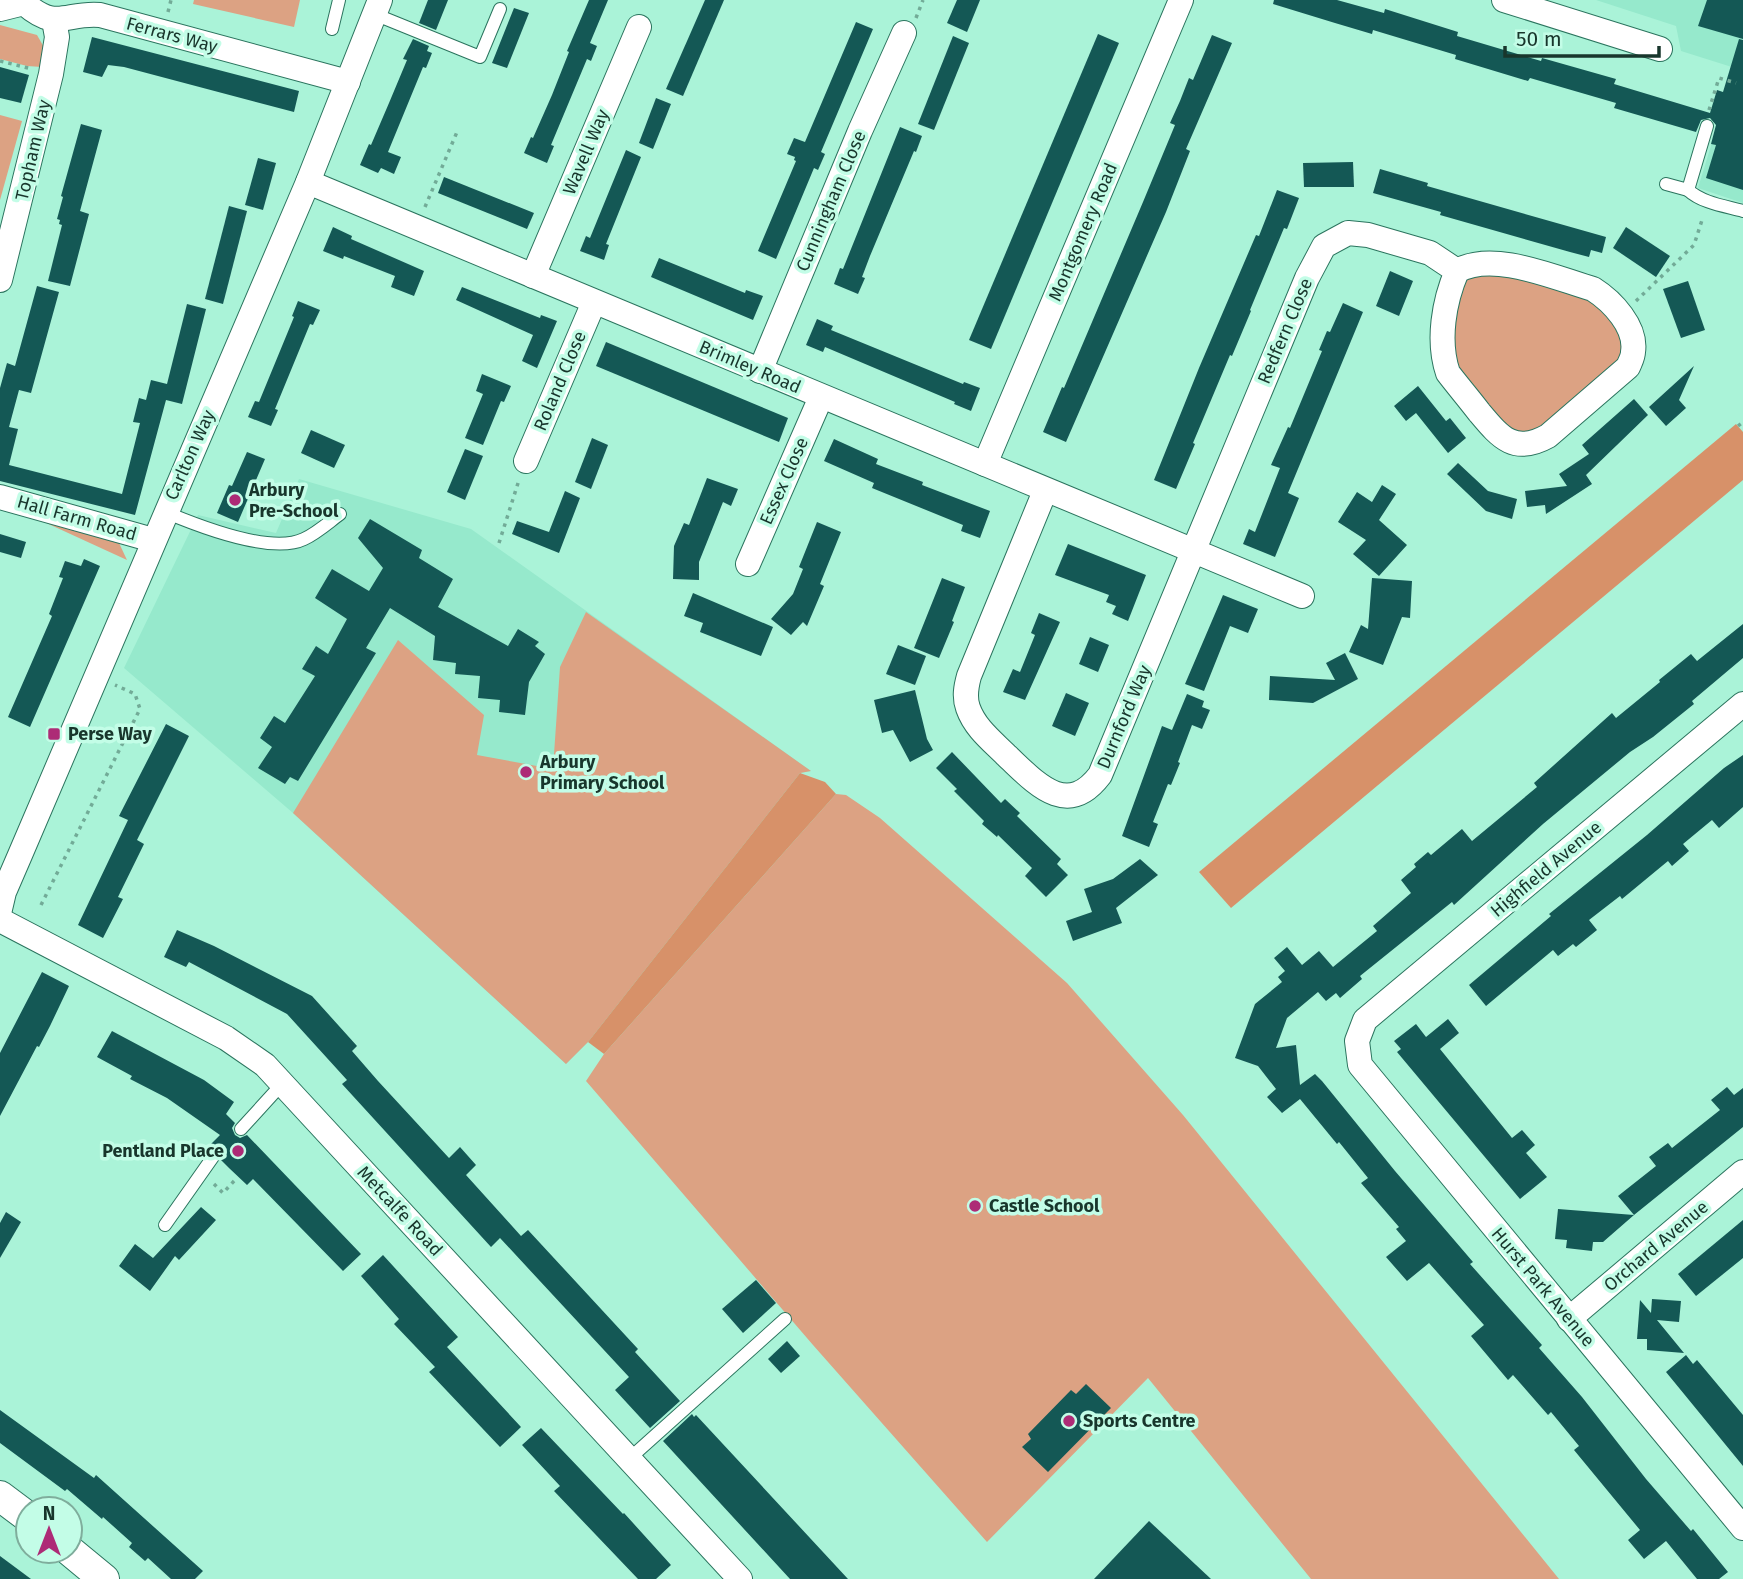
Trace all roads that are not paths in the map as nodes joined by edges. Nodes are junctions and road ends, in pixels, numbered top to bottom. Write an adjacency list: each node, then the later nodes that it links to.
1 (339, 0): 9 (lane)
2 (1181, 0): 25 (street, Montgomery Road)
3 (1504, 0): 11 (street)
4 (15, 4): 7 (street)
5 (377, 7): 6 (lane); 12 (street, Carlton Way)
6 (500, 9)
7 (54, 20): 12 (street, Ferrars Way); 20 (street, Topham Way)
8 (639, 27): 19 (street, Wavell Way)
9 (332, 29)
10 (904, 33): 22 (street, Cunningham Close)
11 (1660, 49)
12 (348, 82): 14 (street, Carlton Way)
13 (1707, 126): 16 (lane)
14 (308, 182): 19 (street, Brimley Road); 28 (street, Carlton Way)
15 (1666, 184): 16 (lane)
16 (1688, 190): 17 (lane)
17 (1743, 211)
18 (1457, 271): 18 (street); 31 (street, Redfern Close)
19 (533, 276): 21 (street, Brimley Road)
20 (0, 280)
21 (594, 302): 22 (street, Brimley Road); 24 (street, Roland Close)
22 (760, 371): 23 (street, Brimley Road)
23 (821, 397): 25 (street, Brimley Road); 32 (street, Essex Close)
24 (526, 461)
25 (985, 464): 26 (street, Brimley Road)
26 (1045, 491): 31 (street, Brimley Road); 31 (street, Durnford Way)
27 (0, 496): 30 (street, Hall Farm Road)
28 (165, 512): 29 (lane); 30 (street, Carlton Way)
29 (340, 514)
30 (153, 540): 35 (street, Carlton Way)
31 (1193, 551): 33 (street, Brimley Road)
32 (748, 564)
33 (1302, 596)
34 (1743, 704): 38 (street, Highfield Avenue)
35 (10, 851): 36 (street, Carlton Way)
36 (0, 909)
37 (0, 920): 39 (street, Metcalfe Road)
38 (1357, 1041): 44 (street, Hurst Park Avenue)
39 (282, 1084): 40 (lane); 46 (street, Metcalfe Road)
40 (241, 1129)
41 (215, 1154): 43 (lane)
42 (1743, 1172): 44 (street, Orchard Avenue)
43 (165, 1224)
44 (1569, 1319): 47 (street, Hurst Park Avenue)
45 (785, 1320): 46 (lane)
46 (629, 1459): 50 (street, Metcalfe Road)
47 (1743, 1528)
48 (84, 1563): 49 (street)
49 (104, 1579)
50 (740, 1579)

